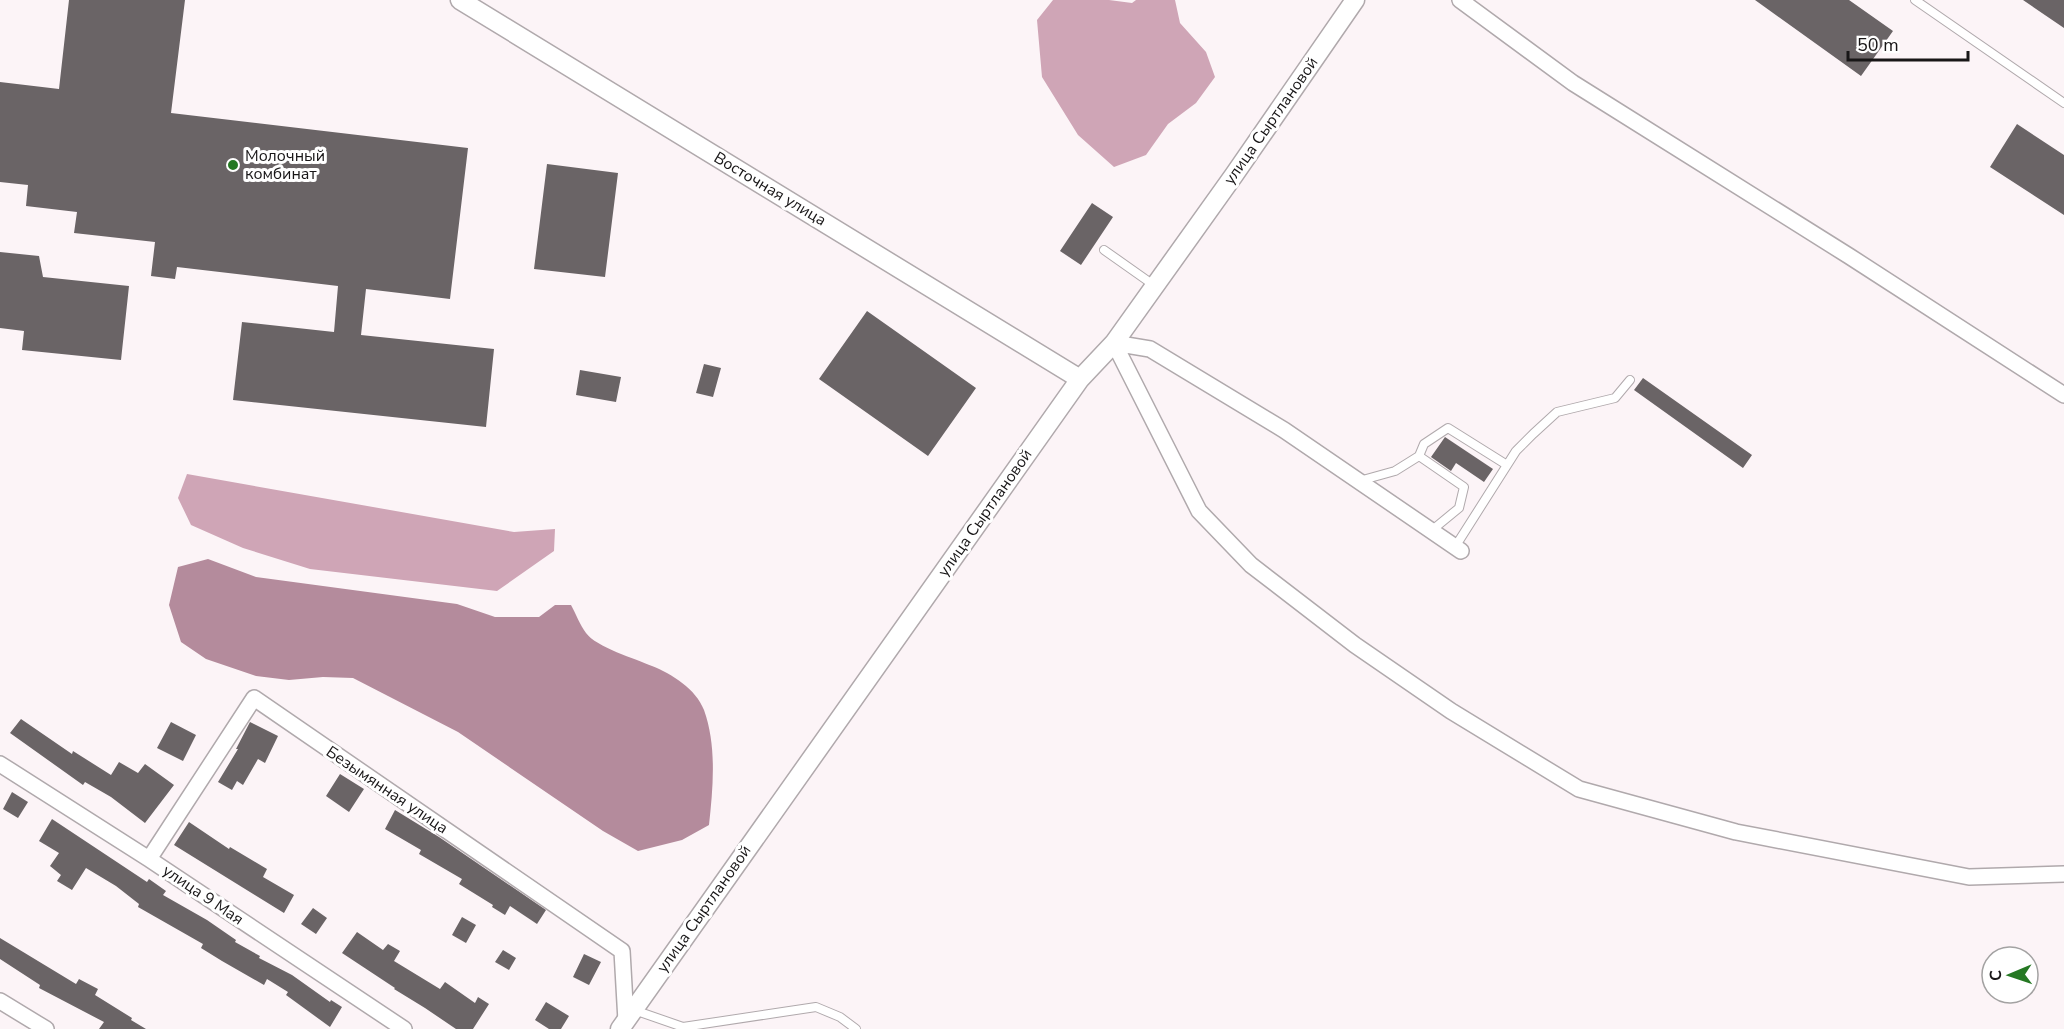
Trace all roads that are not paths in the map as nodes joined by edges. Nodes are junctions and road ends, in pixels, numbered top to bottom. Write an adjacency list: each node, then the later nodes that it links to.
1 (460, 0): 9 (street, Восточная улица)
2 (1355, 0): 7 (street, улица Сыртлановой)
3 (1460, 0): 11 (street)
4 (1915, 0): 5 (lane)
5 (2064, 103)
6 (1104, 250): 7 (lane)
7 (1155, 286): 8 (street, улица Сыртлановой)
8 (1114, 343): 9 (street, улица Сыртлановой); 14 (street); 19 (street)
9 (1080, 379): 21 (street, улица Сыртлановой)
10 (1630, 380): 13 (lane)
11 (2064, 395)
12 (1419, 456): 13 (lane); 14 (lane); 15 (lane)
13 (1508, 465): 16 (lane)
14 (1358, 481): 15 (street)
15 (1431, 531): 16 (street)
16 (1458, 549)
17 (0, 764): 18 (street, улица 9 Мая)
18 (149, 859): 21 (street, Безымянная улица); 23 (street, улица 9 Мая)
19 (2064, 874)
20 (0, 1000): 22 (street)
21 (626, 1020): 24 (lane)
22 (46, 1029)
23 (404, 1029)
24 (856, 1029)

